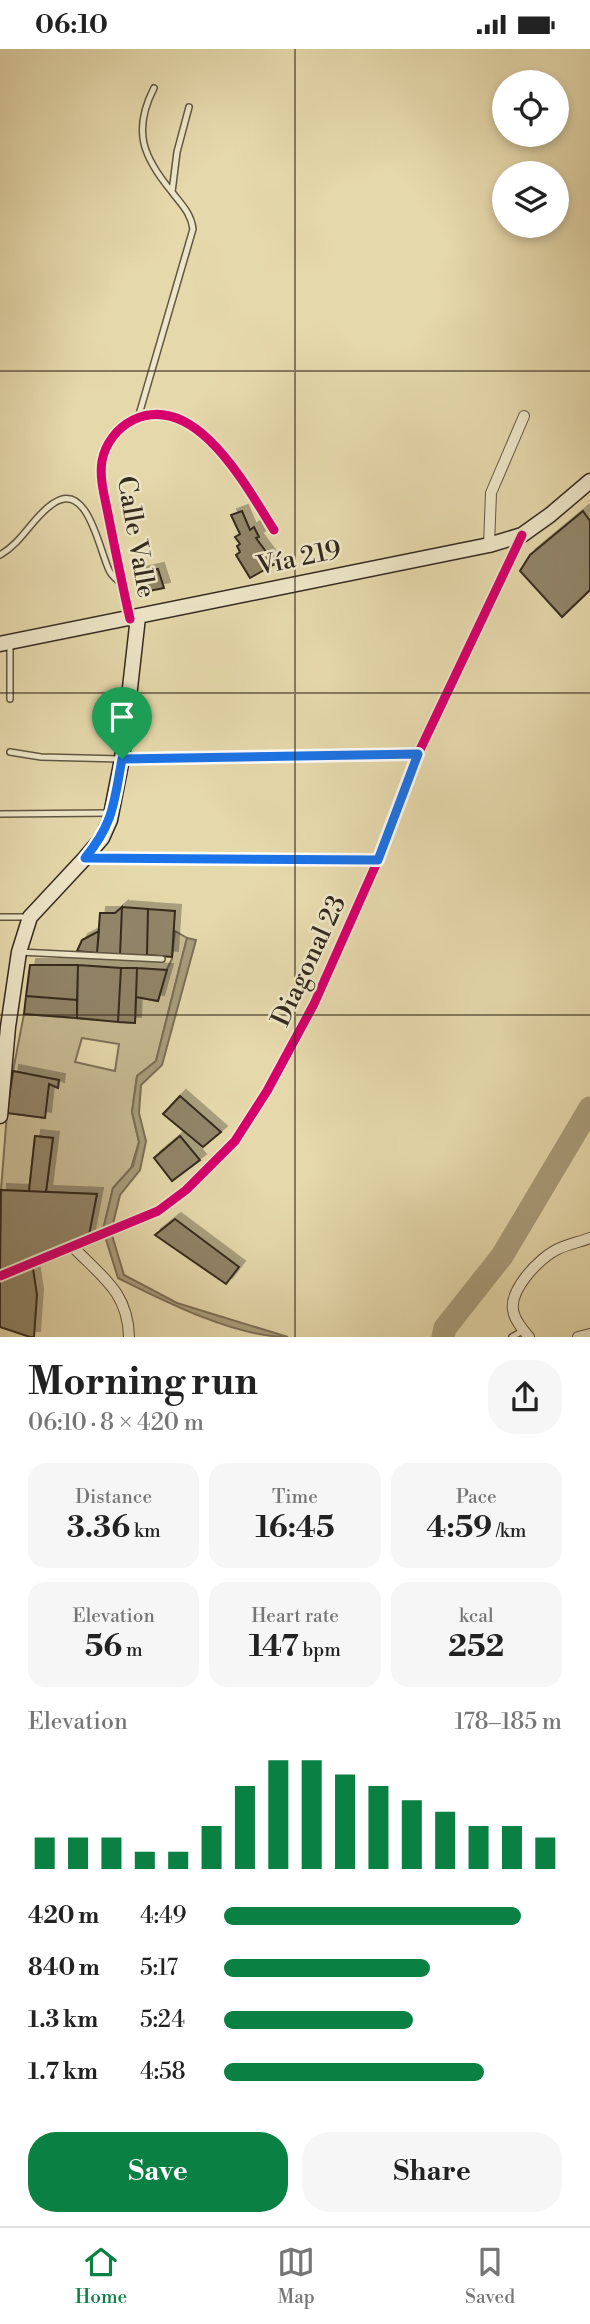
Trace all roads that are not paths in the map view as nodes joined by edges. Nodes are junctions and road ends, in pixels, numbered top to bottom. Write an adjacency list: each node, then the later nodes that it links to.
1 (154, 88): 3 (lane)
2 (189, 107): 3 (lane)
3 (172, 193): 5 (lane)
4 (523, 416): 9 (street)
5 (138, 418): 7 (street); 11 (street, Calle Valle)
6 (590, 481): 8 (main road, Vía 219)
7 (274, 530)
8 (522, 535): 9 (main road, Vía 219); 16 (street, Diagonal 23)
9 (489, 545): 12 (main road, Vía 219)
10 (0, 555): 11 (lane)
11 (121, 583): 12 (street, Calle Valle)
12 (134, 618): 13 (main road, Vía 219); 17 (main road)
13 (5, 643): 14 (lane)
14 (10, 699)
15 (9, 751): 17 (lane)
16 (418, 754): 17 (street); 21 (street, Diagonal 23)
17 (122, 759): 18 (main road)
18 (112, 813): 19 (lane); 20 (main road)
19 (0, 814)
20 (85, 858): 21 (street); 23 (main road)
21 (378, 860): 29 (street, Diagonal 23)
22 (0, 917): 23 (lane)
23 (30, 917): 24 (main road)
24 (19, 952): 25 (lane); 26 (main road)
25 (162, 960)
26 (4, 1027): 27 (main road)
27 (0, 1116)
28 (590, 1238): 31 (street)
29 (73, 1247): 30 (street, Diagonal 23); 33 (street)
30 (0, 1276)
31 (526, 1334): 34 (lane)
32 (590, 1334): 35 (street)
33 (129, 1337)
34 (512, 1337)
35 (578, 1337)

